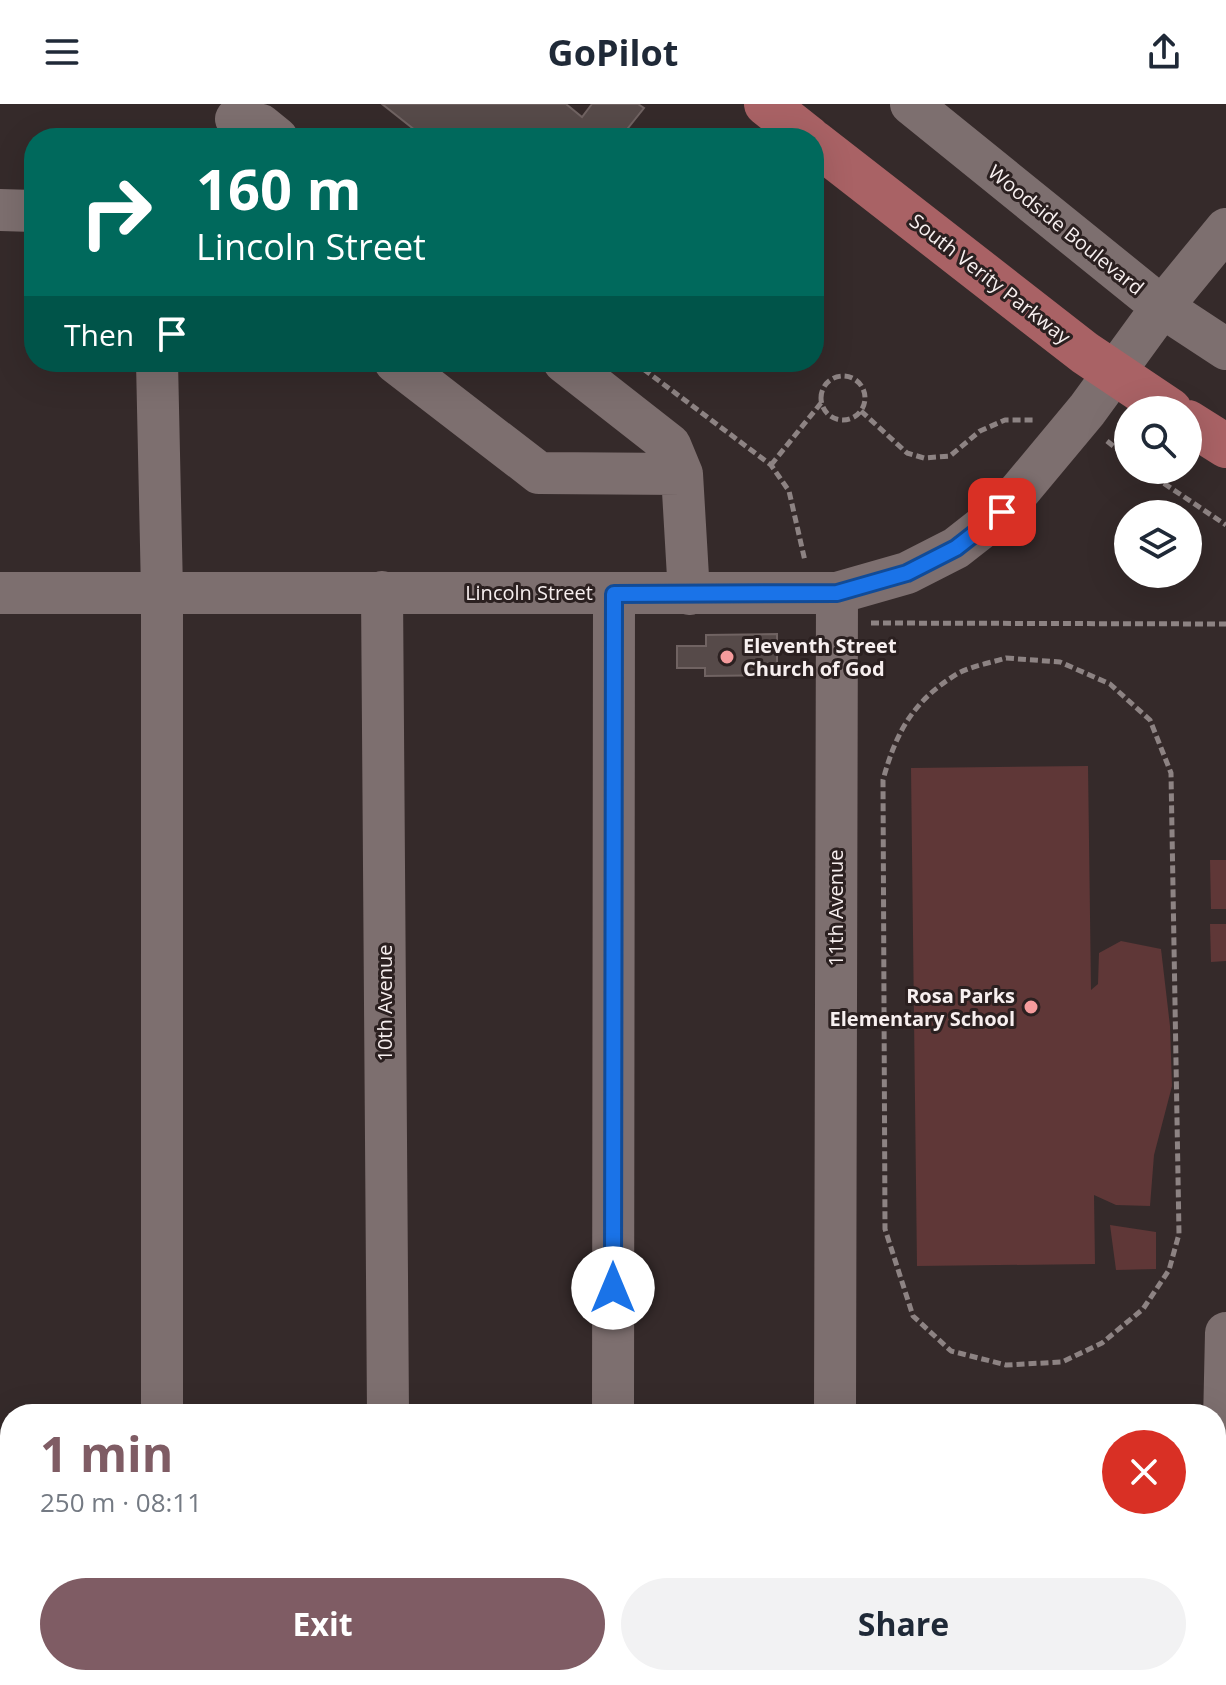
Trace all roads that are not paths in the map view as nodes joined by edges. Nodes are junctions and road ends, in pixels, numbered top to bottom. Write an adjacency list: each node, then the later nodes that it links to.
1 (766, 104): 5 (main road, South Verity Parkway)
2 (911, 104): 10 (street, Woodside Boulevard)
3 (235, 120): 4 (street)
4 (265, 128)
5 (797, 128)
6 (824, 149): 15 (main road, South Verity Parkway)
7 (0, 210): 8 (street)
8 (24, 211)
9 (1226, 229): 10 (street, Lincoln Street)
10 (1162, 307): 11 (street, Woodside Boulevard); 15 (street, Lincoln Street)
11 (1226, 349)
12 (157, 372): 20 (street)
13 (408, 372): 19 (street)
14 (577, 372): 19 (street)
15 (1115, 374): 16 (main road, South Verity Parkway); 25 (street, Lincoln Street)
16 (1149, 396)
17 (1202, 431): 18 (main road)
18 (1226, 446)
19 (682, 474): 24 (street)
20 (162, 591): 21 (street, Lincoln Street); 22 (street, Lincoln Street); 27 (street)
21 (382, 592): 23 (street, Lincoln Street); 28 (street, 10th Avenue)
22 (0, 593)
23 (614, 594): 24 (street, Lincoln Street); 29 (street)
24 (689, 594): 25 (street, Lincoln Street)
25 (835, 595): 30 (street, 11th Avenue)
26 (1226, 1333): 31 (street)
27 (162, 1404)
28 (388, 1404)
29 (613, 1404)
30 (835, 1404)
31 (1223, 1404)

